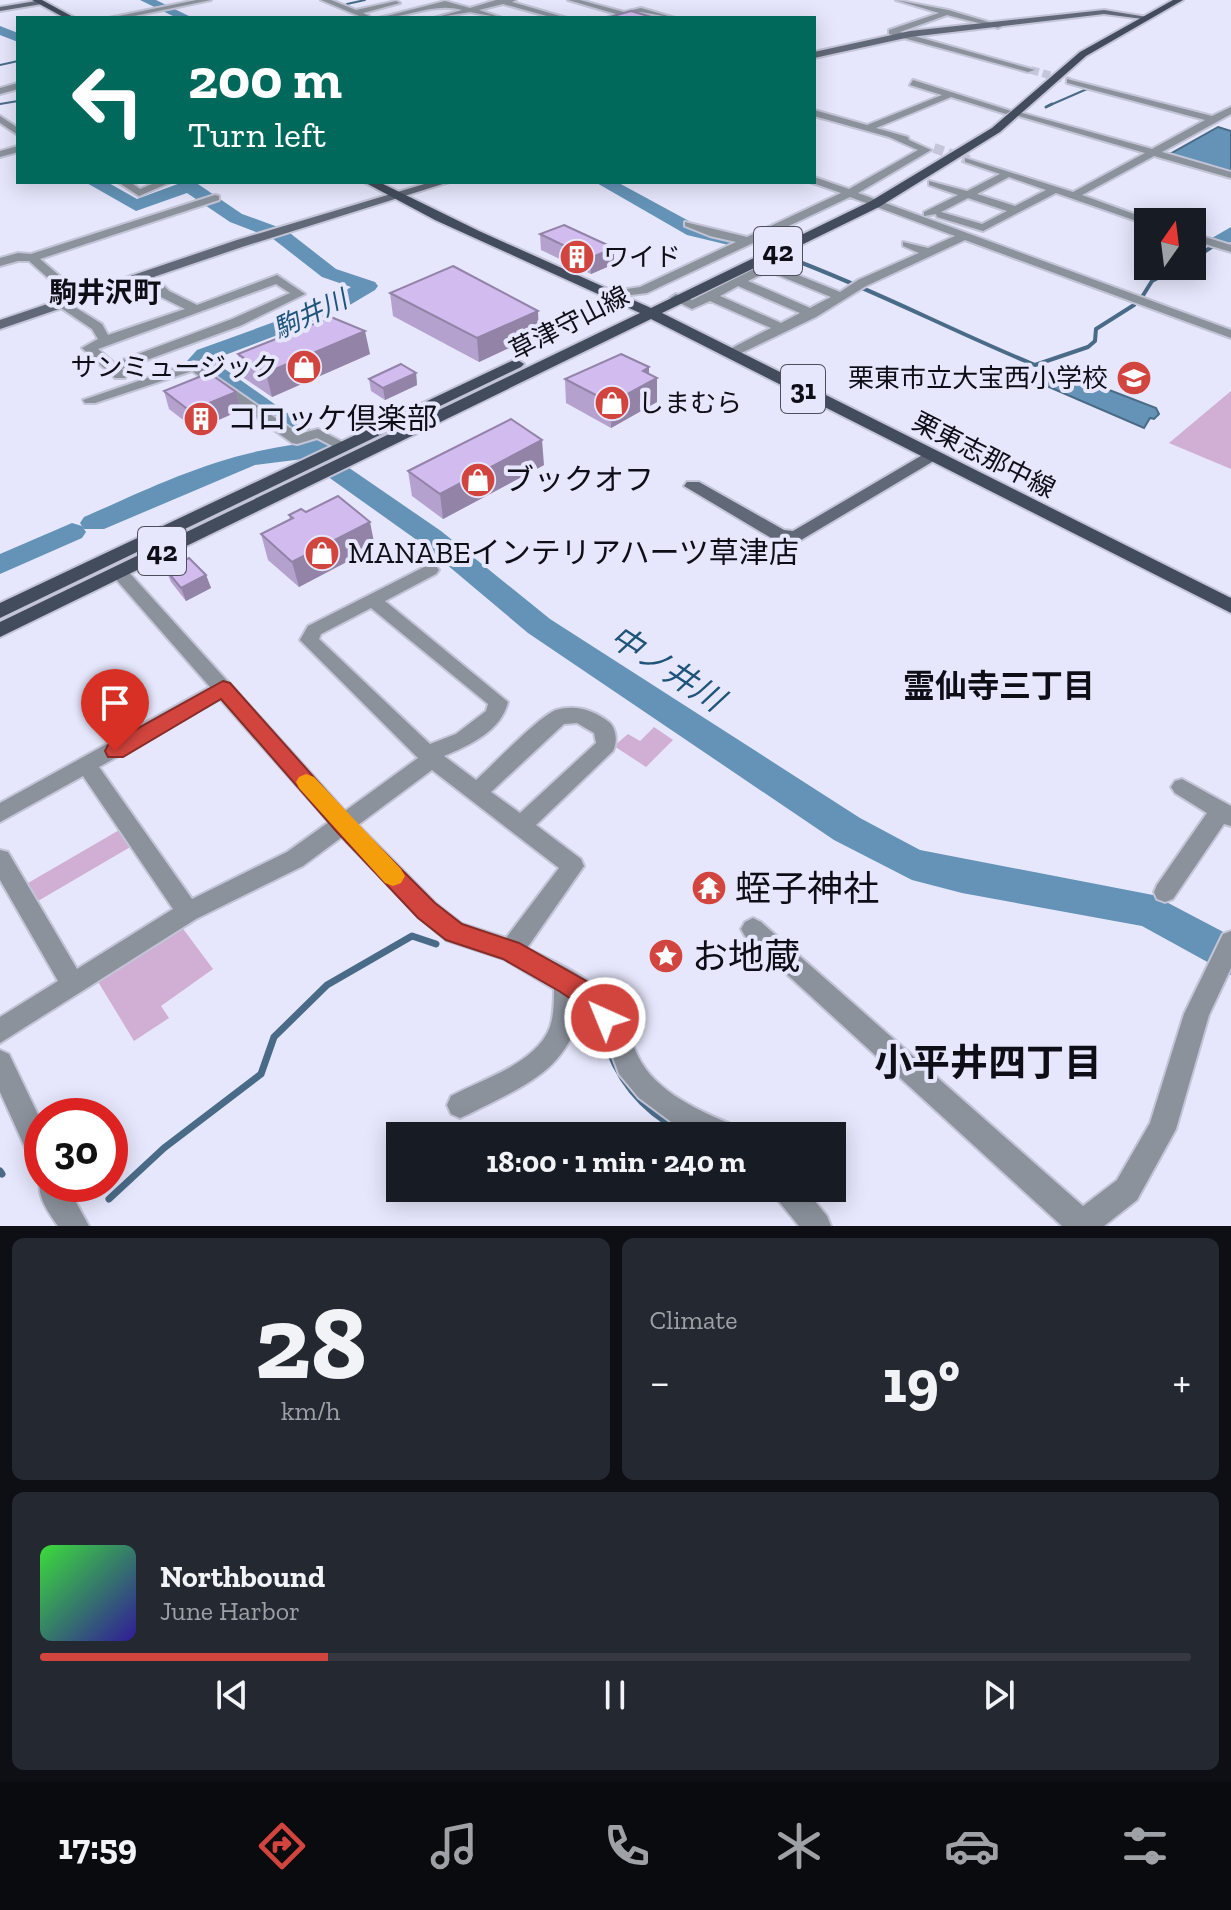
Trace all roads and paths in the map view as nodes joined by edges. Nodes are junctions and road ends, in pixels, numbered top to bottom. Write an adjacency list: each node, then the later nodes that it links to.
1 (207, 0): 22 (street)
2 (325, 0): 17 (street)
3 (384, 0): 13 (street)
4 (409, 0): 13 (street)
5 (435, 0): 14 (street)
6 (512, 0): 12 (street)
7 (572, 0): 20 (street)
8 (900, 0): 19 (street)
9 (1163, 0): 31 (main road, 草津守山線 / 42)
10 (1179, 0): 31 (main road, 草津守山線 / 42)
11 (38, 1): 15 (street); 21 (main road)
12 (500, 1): 16 (street); 18 (street)
13 (394, 3): 17 (street)
14 (445, 3): 16 (street); 24 (street)
15 (0, 9)
16 (468, 10): 25 (street); 26 (street)
17 (356, 12): 23 (street)
18 (544, 12): 27 (street); 28 (street)
19 (948, 12): 32 (street); 33 (street)
20 (623, 14): 29 (street); 30 (street)
21 (67, 16)
22 (123, 16)
23 (366, 16)
24 (391, 16)
25 (446, 16)
26 (490, 16)
27 (529, 16)
28 (557, 16)
29 (616, 16)
30 (664, 16)
31 (1137, 16): 32 (street); 40 (main road, 草津守山線 / 42)
32 (998, 26): 33 (street)
33 (900, 35): 34 (street); 35 (street)
34 (816, 55)
35 (1031, 70)
36 (1070, 81): 42 (street)
37 (913, 83): 38 (street)
38 (949, 95): 40 (street); 43 (street)
39 (1231, 110): 42 (street)
40 (1012, 112): 46 (street); 47 (main road, 草津守山線 / 42); 64 (main road, 草津守山線 / 42)
41 (816, 114): 43 (street)
42 (1211, 119): 46 (street)
43 (870, 127): 44 (street)
44 (896, 136): 45 (street); 58 (street)
45 (934, 148)
46 (1154, 153): 50 (street); 60 (street)
47 (953, 159): 49 (street); 64 (main road, 草津守山線 / 42)
48 (969, 160): 49 (street)
49 (1005, 175): 57 (street); 59 (street)
50 (1231, 175)
51 (816, 181): 58 (street)
52 (933, 183): 59 (street)
53 (126, 184): 54 (street)
54 (161, 184)
55 (374, 184): 61 (main road, 栗東志那中線 / 31)
56 (437, 184): 61 (street)
57 (1054, 190): 60 (street); 65 (street)
58 (848, 194): 64 (street); 71 (street)
59 (968, 194): 65 (street); 66 (street)
60 (1073, 196): 67 (street)
61 (397, 197): 81 (street); 83 (main road, 栗東志那中線 / 31)
62 (215, 198): 76 (street)
63 (901, 201): 66 (street)
64 (869, 202): 68 (street); 79 (main road, 草津守山線 / 42); 89 (main road, 草津守山線 / 42)
65 (1016, 210): 66 (street)
66 (933, 212): 68 (street)
67 (1134, 217)
68 (919, 219): 70 (street)
69 (689, 224): 71 (street)
70 (964, 236): 75 (street); 94 (street)
71 (749, 241): 83 (street)
72 (1206, 241): 74 (street)
73 (907, 244): 75 (street)
74 (1231, 249)
75 (930, 253): 80 (street)
76 (32, 258): 78 (street); 86 (street)
77 (881, 258): 80 (street)
78 (0, 262)
79 (761, 265): 82 (street); 85 (street); 87 (main road, 草津守山線 / 42)
80 (902, 267): 85 (street)
81 (149, 275): 86 (street); 90 (street)
82 (739, 282): 84 (street); 91 (street)
83 (611, 295): 89 (main road, 栗東志那中線 / 31)
84 (710, 296): 87 (street); 93 (street)
85 (841, 297): 91 (street)
86 (78, 298): 88 (street)
87 (676, 298): 89 (main road, 草津守山線 / 42)
88 (61, 304): 92 (street); 95 (street)
89 (642, 309): 96 (main road, 栗東志那中線 / 31); 100 (main road, 草津守山線 / 42)
90 (196, 310): 95 (street); 97 (street)
91 (812, 314): 93 (street)
92 (0, 325)
93 (783, 329): 96 (street)
94 (1231, 334)
95 (105, 341): 97 (street)
96 (731, 354): 101 (main road, 栗東志那中線 / 31)
97 (113, 368): 98 (street)
98 (126, 381)
99 (90, 400): 100 (street)
100 (344, 452): 102 (main road, 草津守山線 / 42)
101 (931, 455): 103 (street); 107 (main road, 栗東志那中線 / 31)
102 (315, 469): 105 (main road, 草津守山線 / 42); 108 (main road, 草津守山線 / 42)
103 (693, 486)
104 (430, 570): 106 (street)
105 (119, 572): 109 (main road, 草津守山線 / 42); 110 (street)
106 (372, 600): 111 (street); 111 (street)
107 (1231, 606)
108 (0, 611)
109 (0, 630)
110 (223, 688): 112 (street); 117 (street)
111 (430, 756): 114 (street); 117 (street)
112 (88, 767): 115 (street); 121 (street)
113 (1182, 787): 116 (street)
114 (477, 792): 118 (street); 118 (street)
115 (0, 813)
116 (1226, 814): 120 (street)
117 (345, 826): 121 (street); 124 (street)
118 (521, 826): 124 (street)
119 (0, 859): 125 (street)
120 (1165, 892)
121 (188, 912): 125 (street)
122 (753, 929): 134 (street)
123 (1231, 942): 134 (street)
124 (511, 951): 126 (street)
125 (72, 983): 127 (street)
126 (567, 983): 129 (street); 131 (street)
127 (0, 1031)
128 (0, 1063): 130 (street)
129 (460, 1105)
130 (24, 1114)
131 (689, 1122)
132 (59, 1202): 135 (street)
133 (797, 1202): 136 (street)
134 (1081, 1225)
135 (75, 1226)
136 (817, 1226)

